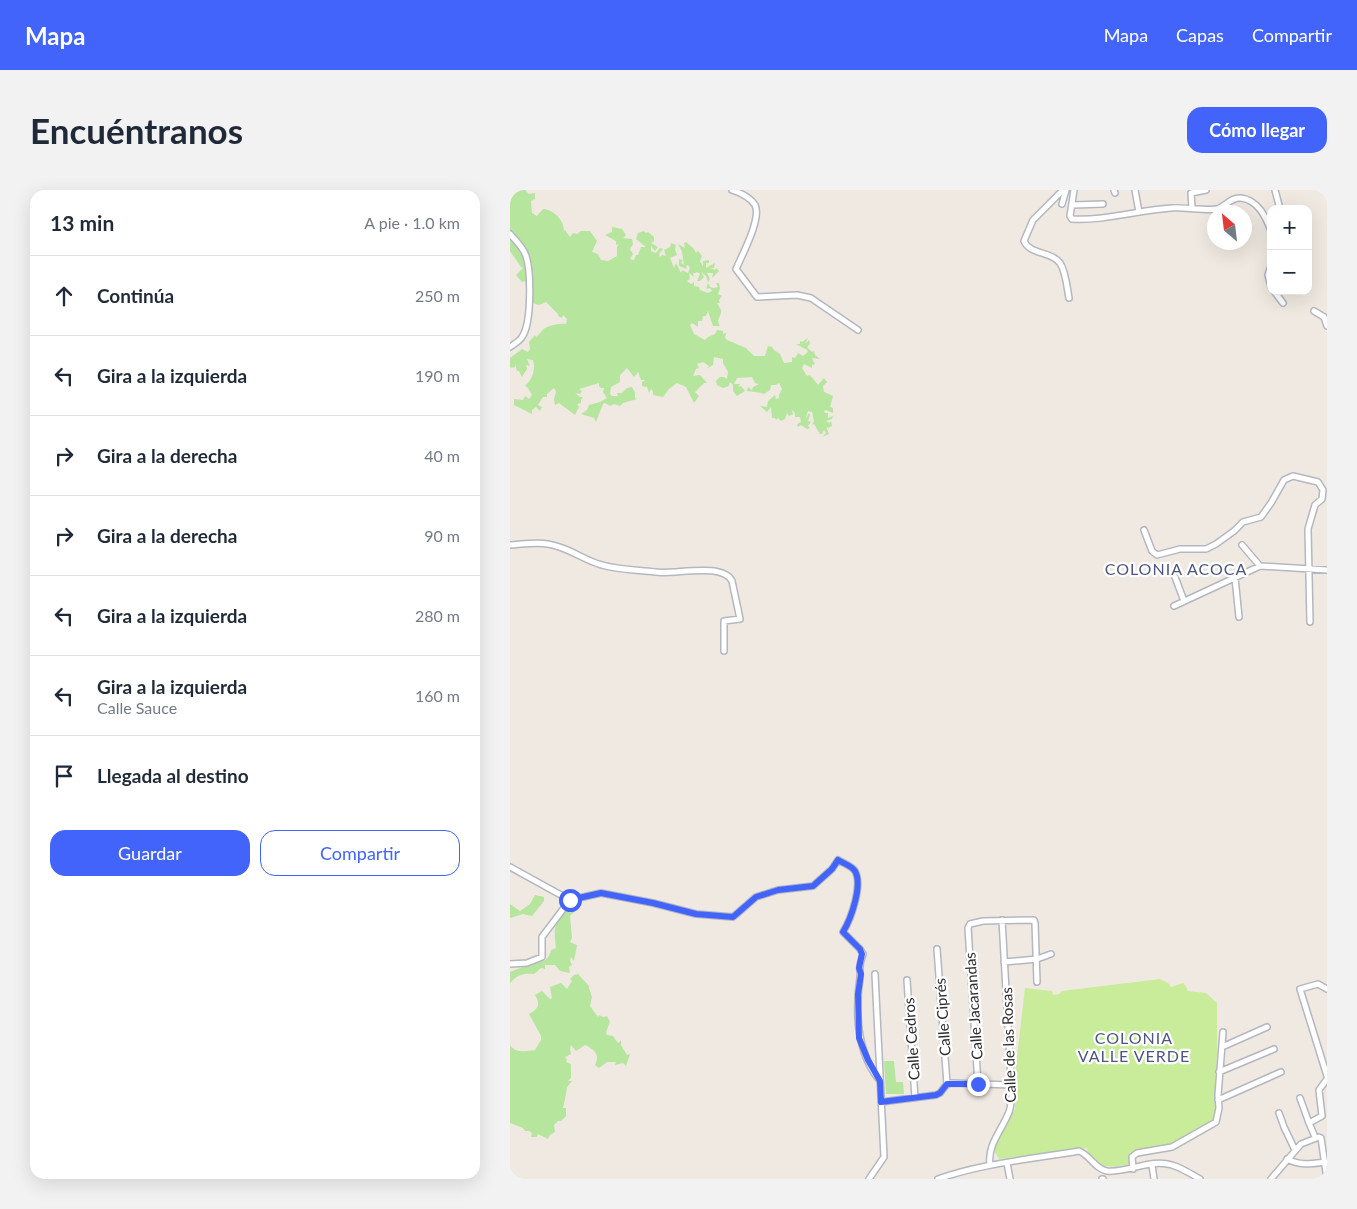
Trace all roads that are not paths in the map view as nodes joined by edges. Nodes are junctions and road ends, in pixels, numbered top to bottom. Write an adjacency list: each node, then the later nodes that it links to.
1 (732, 190): 21 (street)
2 (1064, 190): 7 (street); 16 (street)
3 (1074, 190): 8 (street)
4 (1135, 190): 12 (street)
5 (1206, 190): 11 (street)
6 (1275, 190): 10 (street)
7 (1062, 204)
8 (1073, 204): 9 (street); 12 (street)
9 (1103, 204)
10 (1279, 205)
11 (1192, 208): 12 (street); 13 (street)
12 (1139, 212)
13 (1267, 216)
14 (510, 234): 22 (street)
15 (1277, 295): 17 (street)
16 (1069, 298)
17 (1283, 303)
18 (1314, 311): 19 (street)
19 (1325, 315): 20 (street)
20 (1327, 326)
21 (858, 330)
22 (510, 347)
23 (1144, 530): 27 (street)
24 (510, 545): 35 (street)
25 (1242, 545): 26 (street)
26 (1260, 566): 27 (street); 30 (street)
27 (1309, 570): 28 (street); 34 (street)
28 (1327, 570)
29 (1175, 577): 31 (street)
30 (1235, 578): 31 (street); 33 (street)
31 (1184, 601): 32 (street)
32 (1174, 606)
33 (1239, 617)
34 (1310, 622)
35 (724, 651)
36 (510, 868): 37 (street)
37 (570, 900): 43 (street); 55 (street)
38 (1002, 920): 41 (street); 42 (street, Calle de las Rosas); 57 (street, Calle Jacarandas)
39 (937, 949): 56 (street, Calle Ciprés)
40 (1051, 954): 41 (street)
41 (1037, 959): 42 (street); 46 (street)
42 (1004, 962): 58 (street, Calle de las Rosas)
43 (510, 964)
44 (875, 974): 55 (street)
45 (907, 980): 59 (street, Calle Cedros)
46 (1037, 982)
47 (1327, 989): 54 (street)
48 (1267, 1027): 50 (street)
49 (1223, 1032): 50 (street)
50 (1222, 1046): 52 (street)
51 (1274, 1050): 52 (street)
52 (1219, 1072): 61 (street)
53 (1281, 1072): 61 (street)
54 (1327, 1078): 64 (street)
55 (880, 1081): 62 (street)
56 (947, 1084): 57 (street); 59 (street)
57 (978, 1084): 58 (street)
58 (1012, 1085): 71 (street, Calle de las Rosas)
59 (915, 1098): 62 (street)
60 (1300, 1098): 64 (street)
61 (1218, 1100): 72 (street)
62 (881, 1102): 75 (street)
63 (1279, 1113): 66 (street)
64 (1309, 1123): 65 (street)
65 (1318, 1138): 66 (street); 68 (street)
66 (1295, 1150): 67 (street)
67 (1287, 1160): 68 (street); 81 (street)
68 (1325, 1162): 82 (street)
69 (1006, 1163): 71 (street); 73 (street); 77 (street)
70 (1152, 1165): 72 (street); 79 (street); 80 (street)
71 (990, 1166): 74 (street)
72 (1133, 1169): 73 (street)
73 (1104, 1171): 78 (street)
74 (950, 1177): 76 (street)
75 (869, 1179)
76 (938, 1179)
77 (1010, 1179)
78 (1103, 1179)
79 (1154, 1179)
80 (1200, 1179)
81 (1271, 1179)
82 (1327, 1179)

